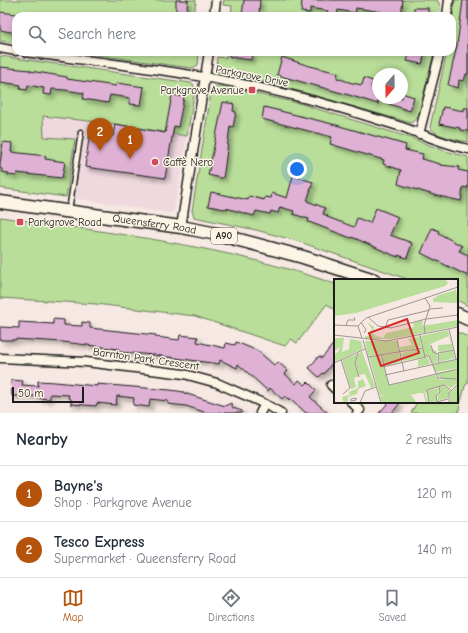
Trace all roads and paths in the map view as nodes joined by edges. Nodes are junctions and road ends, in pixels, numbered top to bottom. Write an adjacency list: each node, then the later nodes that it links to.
1 (216, 0): 3 (street)
2 (449, 0): 4 (street)
3 (214, 12)
4 (448, 12)
5 (0, 48): 6 (street)
6 (12, 50)
7 (53, 56): 10 (street, Parkgrove Drive)
8 (209, 56): 10 (street)
9 (439, 56): 12 (street)
10 (206, 78): 12 (street, Parkgrove Drive); 16 (street)
11 (81, 132): 15 (lane)
12 (419, 134): 13 (street, Parkgrove Drive)
13 (468, 149)
14 (0, 202): 15 (main road, Queensferry Road / A90)
15 (69, 212): 16 (main road, Queensferry Road / A90)
16 (180, 227): 17 (main road, Queensferry Road / A90)
17 (371, 279)
18 (458, 314): 19 (main road)
19 (468, 319)
20 (0, 358): 22 (street, Barnton Park Crescent)
21 (352, 403): 23 (street)
22 (265, 404): 24 (street); 25 (street, Barnton Park Crescent)
23 (361, 412)
24 (260, 413)
25 (281, 413)

